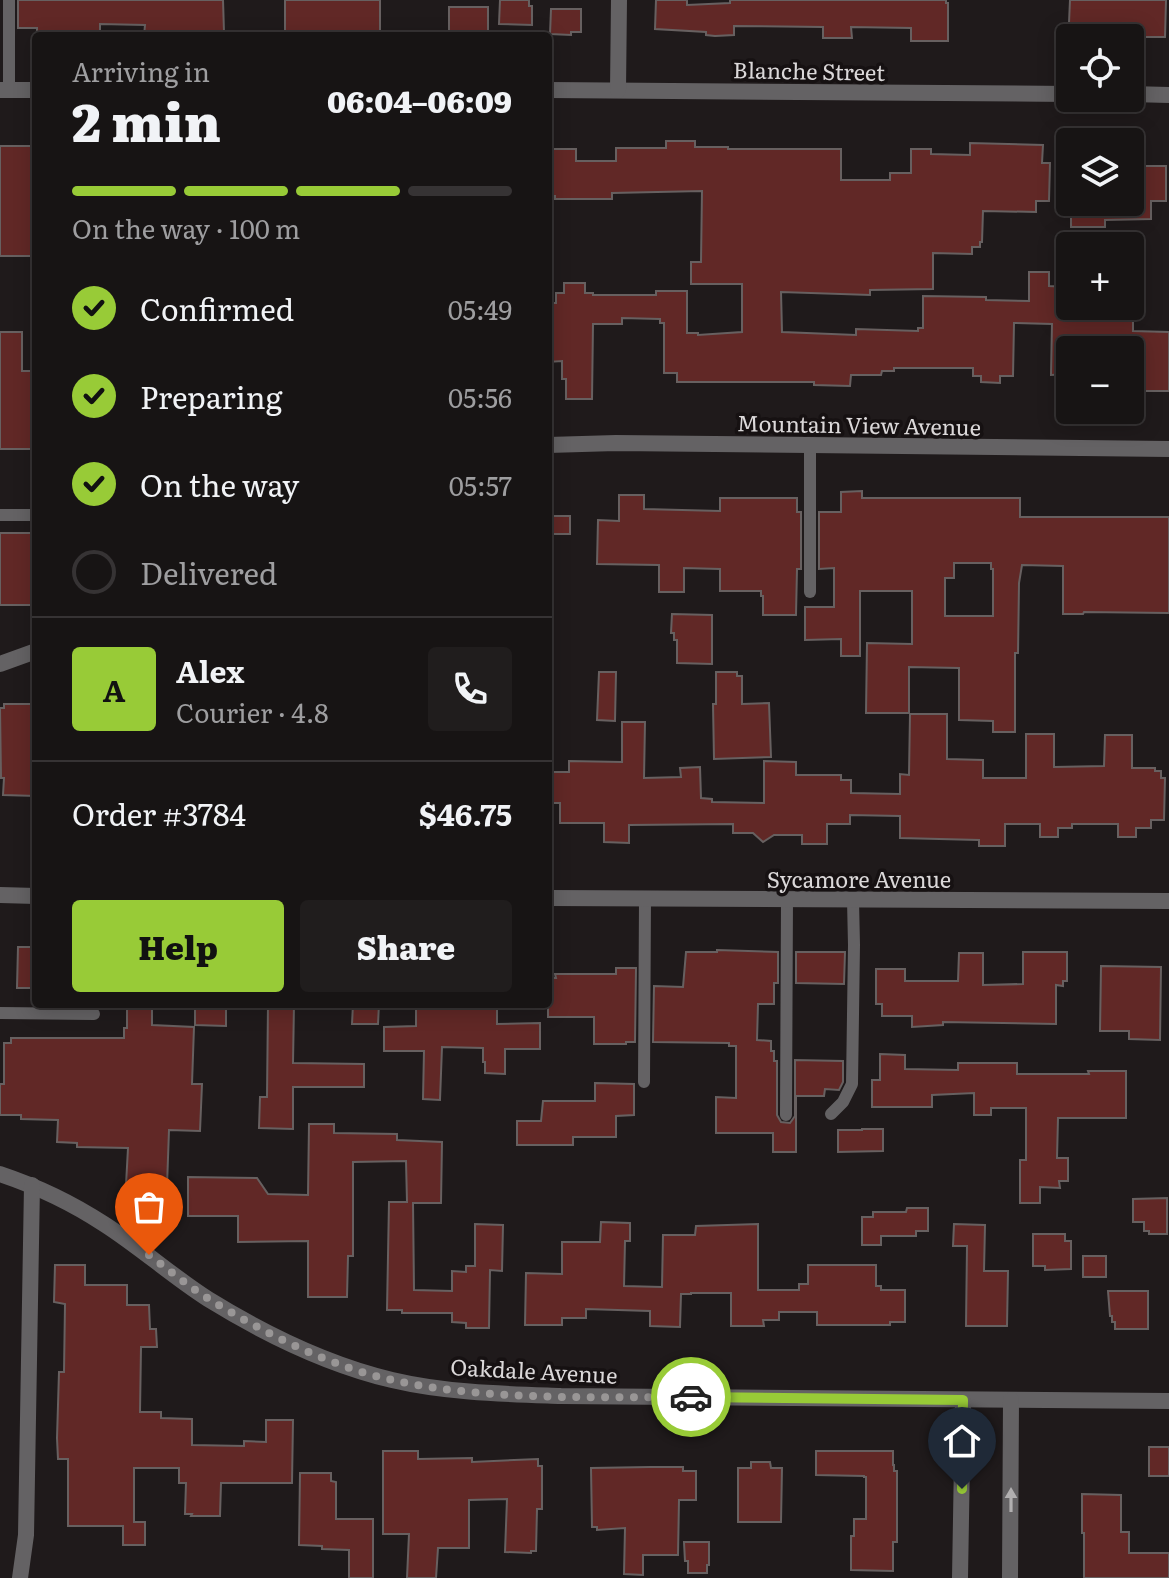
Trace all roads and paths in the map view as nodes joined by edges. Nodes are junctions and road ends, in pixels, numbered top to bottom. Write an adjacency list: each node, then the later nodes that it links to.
1 (9, 0): 3 (lane)
2 (619, 0): 6 (street)
3 (4, 90): 4 (street)
4 (32, 90)
5 (552, 90): 6 (street, Blanche Street)
6 (618, 90): 7 (street, Blanche Street)
7 (1056, 94)
8 (1144, 94): 9 (street)
9 (1169, 95)
10 (552, 445): 11 (street, Mountain View Avenue)
11 (810, 445): 12 (street, Mountain View Avenue); 15 (lane)
12 (1169, 449)
13 (0, 515): 14 (lane)
14 (32, 515)
15 (810, 592)
16 (32, 652): 17 (street)
17 (0, 664)
18 (0, 895): 19 (street)
19 (32, 896)
20 (552, 898): 21 (street, Sycamore Avenue)
21 (645, 899): 22 (street, Sycamore Avenue); 27 (lane)
22 (787, 899): 23 (street, Sycamore Avenue); 29 (lane)
23 (853, 900): 24 (street, Sycamore Avenue); 28 (lane)
24 (1169, 901)
25 (0, 1013): 26 (lane)
26 (94, 1014)
27 (644, 1082)
28 (831, 1114)
29 (786, 1115)
30 (0, 1174): 31 (street, Oakdale Avenue)
31 (32, 1185): 32 (street, Oakdale Avenue); 35 (street)
32 (963, 1400): 33 (street, Oakdale Avenue); 36 (street)
33 (1011, 1400): 34 (street, Oakdale Avenue); 37 (street, one-way to 33)
34 (1169, 1401)
35 (20, 1578)
36 (960, 1578)
37 (1010, 1578)

